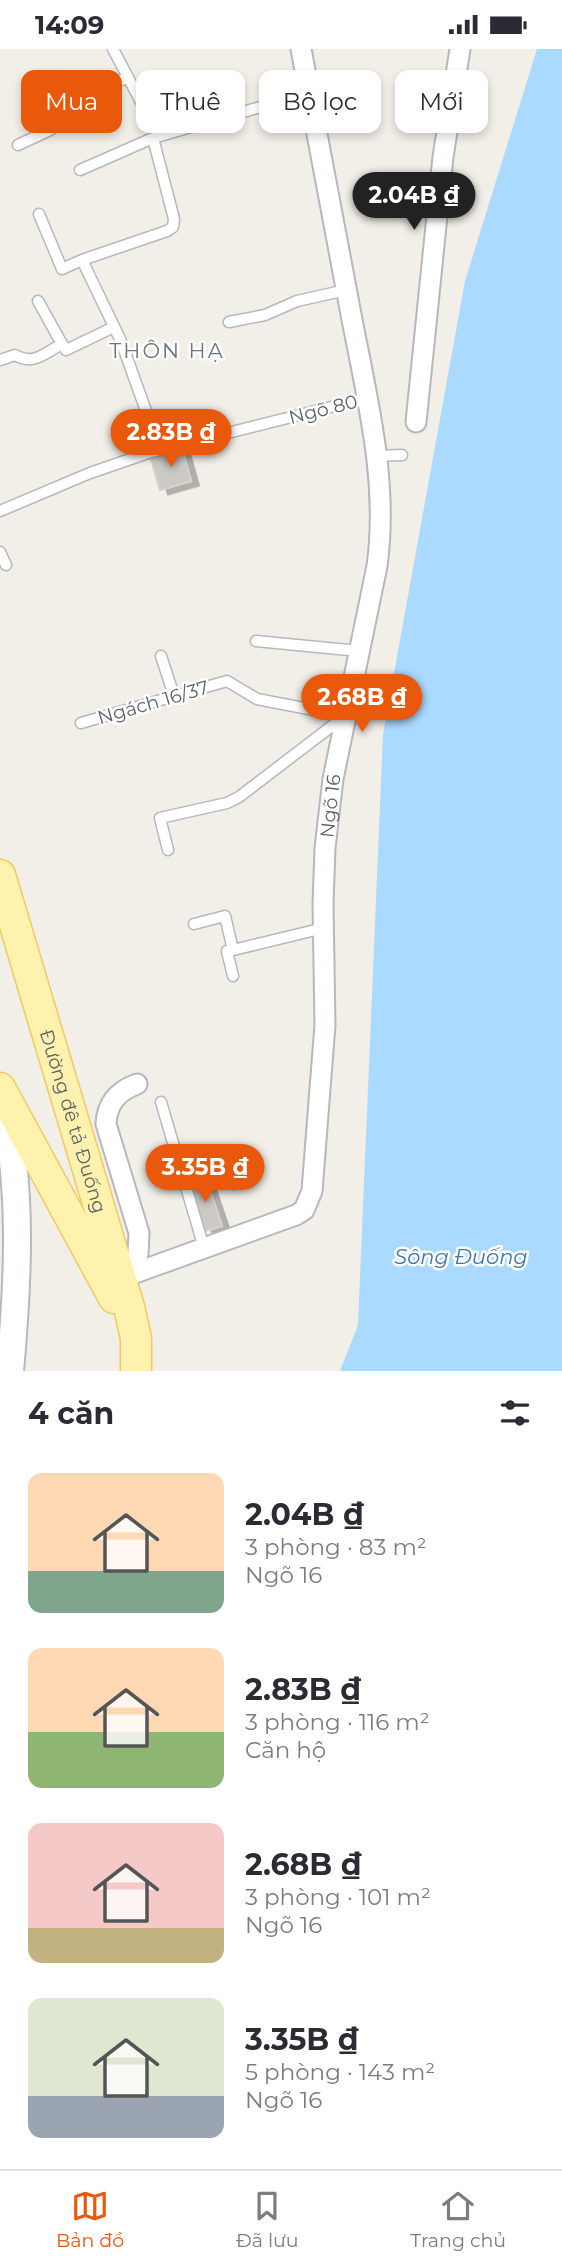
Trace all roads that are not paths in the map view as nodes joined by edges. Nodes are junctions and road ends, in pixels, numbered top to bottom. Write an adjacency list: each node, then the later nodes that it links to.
1 (113, 49): 5 (lane)
2 (300, 49): 4 (street, Ngõ 16)
3 (460, 49): 20 (street)
4 (304, 70)
5 (128, 77): 8 (lane); 9 (lane)
6 (259, 107): 8 (lane)
7 (317, 133): 13 (street, Ngõ 16)
8 (156, 137): 10 (lane); 12 (lane)
9 (18, 145)
10 (80, 170)
11 (39, 214): 12 (lane)
12 (82, 260): 16 (lane)
13 (346, 290): 15 (lane); 19 (street, Ngõ 16)
14 (38, 301): 17 (lane)
15 (229, 323)
16 (114, 327): 17 (lane); 21 (lane)
17 (62, 344): 18 (lane)
18 (0, 360)
19 (367, 398): 21 (lane, Ngõ 80); 23 (street, Ngõ 16)
20 (416, 422)
21 (160, 450): 24 (lane, Ngõ 80)
22 (402, 454): 23 (lane)
23 (377, 456): 28 (street, Ngõ 16)
24 (0, 511)
25 (0, 552): 26 (lane)
26 (6, 565)
27 (256, 641): 28 (lane)
28 (359, 651): 31 (street, Ngõ 16)
29 (161, 656): 30 (lane)
30 (174, 696): 31 (lane, Ngách 16/37); 32 (lane, Ngách 16/37)
31 (345, 716): 33 (lane); 36 (street, Ngõ 16)
32 (81, 723)
33 (168, 850)
34 (0, 876): 43 (main road, Đường đê tả Đuống)
35 (194, 924): 37 (lane)
36 (324, 928): 37 (lane); 44 (street, Ngõ 16)
37 (233, 950): 38 (lane)
38 (233, 976)
39 (137, 1084): 42 (street)
40 (0, 1088): 46 (main road); 47 (street)
41 (162, 1102): 44 (lane)
42 (106, 1124): 43 (street); 45 (street)
43 (77, 1132): 45 (main road, Đường đê tả Đuống)
44 (204, 1248): 45 (street, Ngõ 16)
45 (124, 1276): 46 (main road, Đường đê tả Đuống)
46 (136, 1338): 48 (main road, Đường đê tả Đuống)
47 (10, 1371)
48 (136, 1371)

